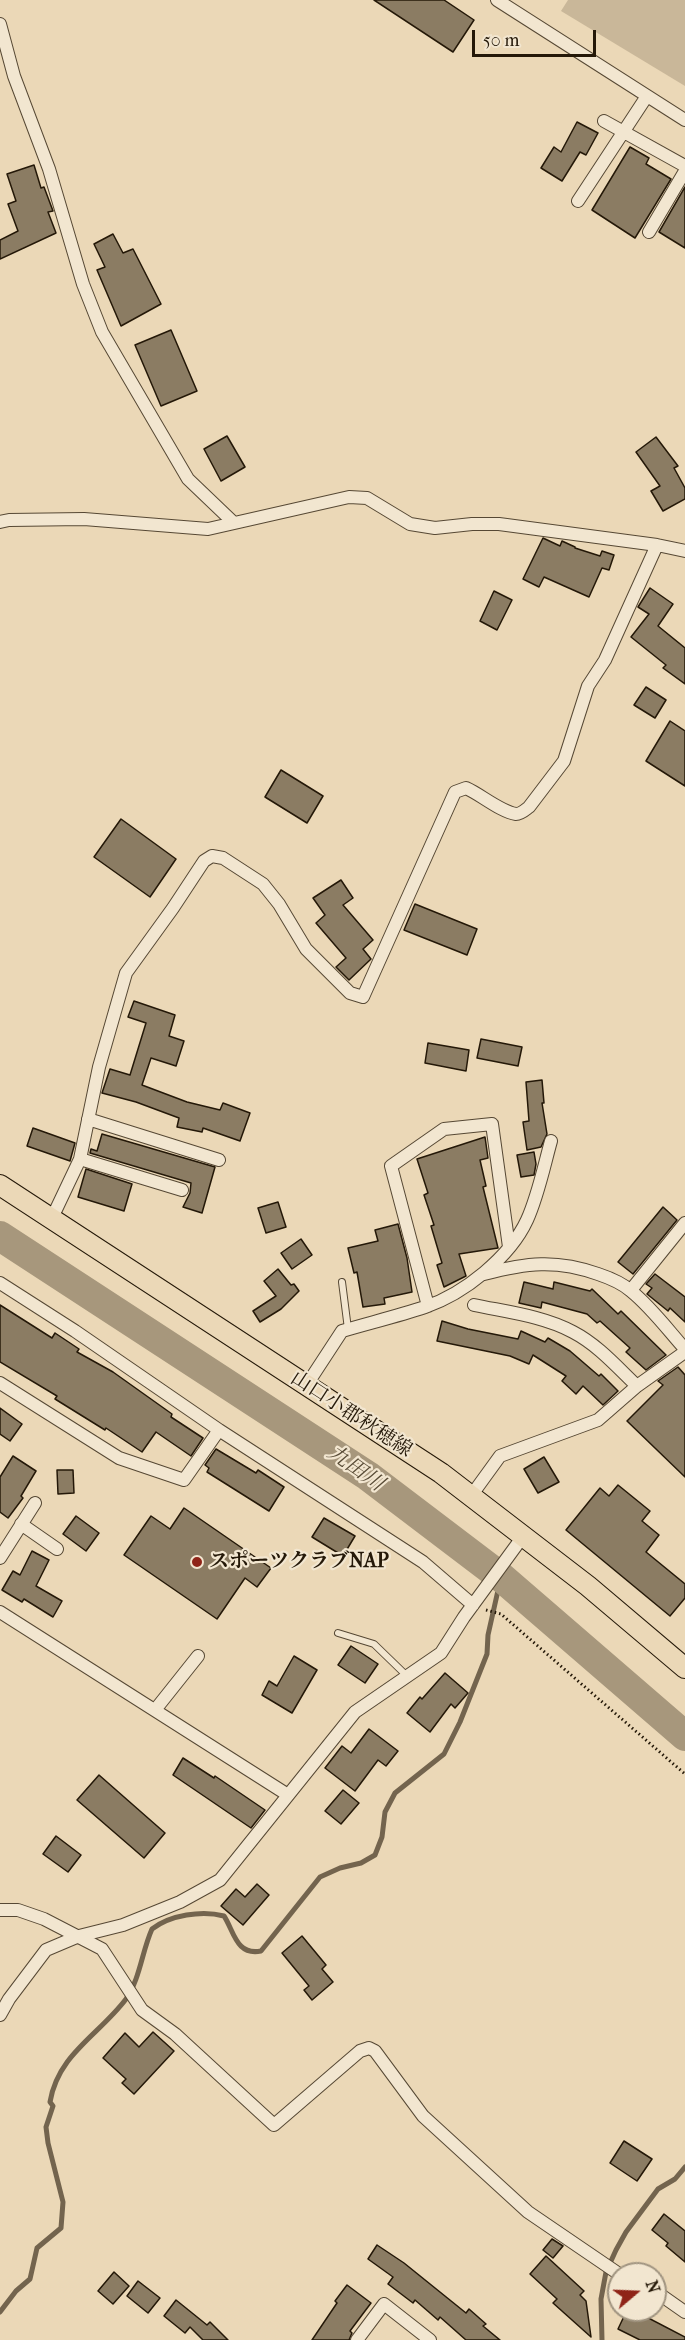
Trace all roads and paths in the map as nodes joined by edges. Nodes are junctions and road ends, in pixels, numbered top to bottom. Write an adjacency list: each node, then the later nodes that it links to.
1 (497, 0): 3 (street)
2 (0, 24): 11 (street)
3 (647, 96): 4 (street); 6 (street)
4 (685, 120)
5 (604, 122): 6 (street)
6 (624, 131): 7 (street); 8 (street)
7 (685, 169): 9 (street)
8 (578, 201)
9 (649, 232)
10 (0, 522): 11 (street)
11 (234, 523): 12 (street)
12 (657, 546): 13 (street); 14 (street)
13 (685, 551)
14 (88, 1119): 16 (street); 17 (street)
15 (551, 1141): 22 (street)
16 (81, 1159): 19 (street); 20 (street)
17 (219, 1160)
18 (0, 1185): 20 (main road, 山口小郡秋穂線)
19 (182, 1190)
20 (52, 1218): 32 (main road, 山口小郡秋穂線)
21 (685, 1223): 26 (street)
22 (509, 1247): 23 (street); 28 (street)
23 (480, 1276): 26 (street); 28 (street)
24 (342, 1282): 29 (lane)
25 (0, 1283): 34 (street)
26 (631, 1290): 30 (street)
27 (474, 1305): 33 (street)
28 (428, 1306): 29 (street)
29 (348, 1329): 32 (street)
30 (685, 1351): 33 (street)
31 (0, 1383): 34 (street)
32 (306, 1386): 35 (main road, 山口小郡秋穂線)
33 (637, 1386): 35 (street)
34 (219, 1430): 41 (street)
35 (471, 1496): 38 (main road, 山口小郡秋穂線)
36 (35, 1503): 37 (street)
37 (21, 1524): 39 (street); 40 (street)
38 (519, 1543): 41 (street); 45 (main road, 山口小郡秋穂線)
39 (57, 1549)
40 (0, 1558)
41 (476, 1600): 46 (street); 48 (path)
42 (0, 1612): 47 (street)
43 (338, 1634): 46 (lane)
44 (198, 1656): 47 (street)
45 (682, 1661)
46 (407, 1677): 49 (street)
47 (155, 1710): 49 (street)
48 (685, 1774)
49 (288, 1795): 51 (street)
50 (0, 1910): 51 (street)
51 (79, 1936): 52 (street); 53 (street)
52 (0, 2015)
53 (607, 2266)
54 (667, 2299): 55 (street)
55 (685, 2312)
56 (357, 2340): 57 (street)
57 (429, 2340)

